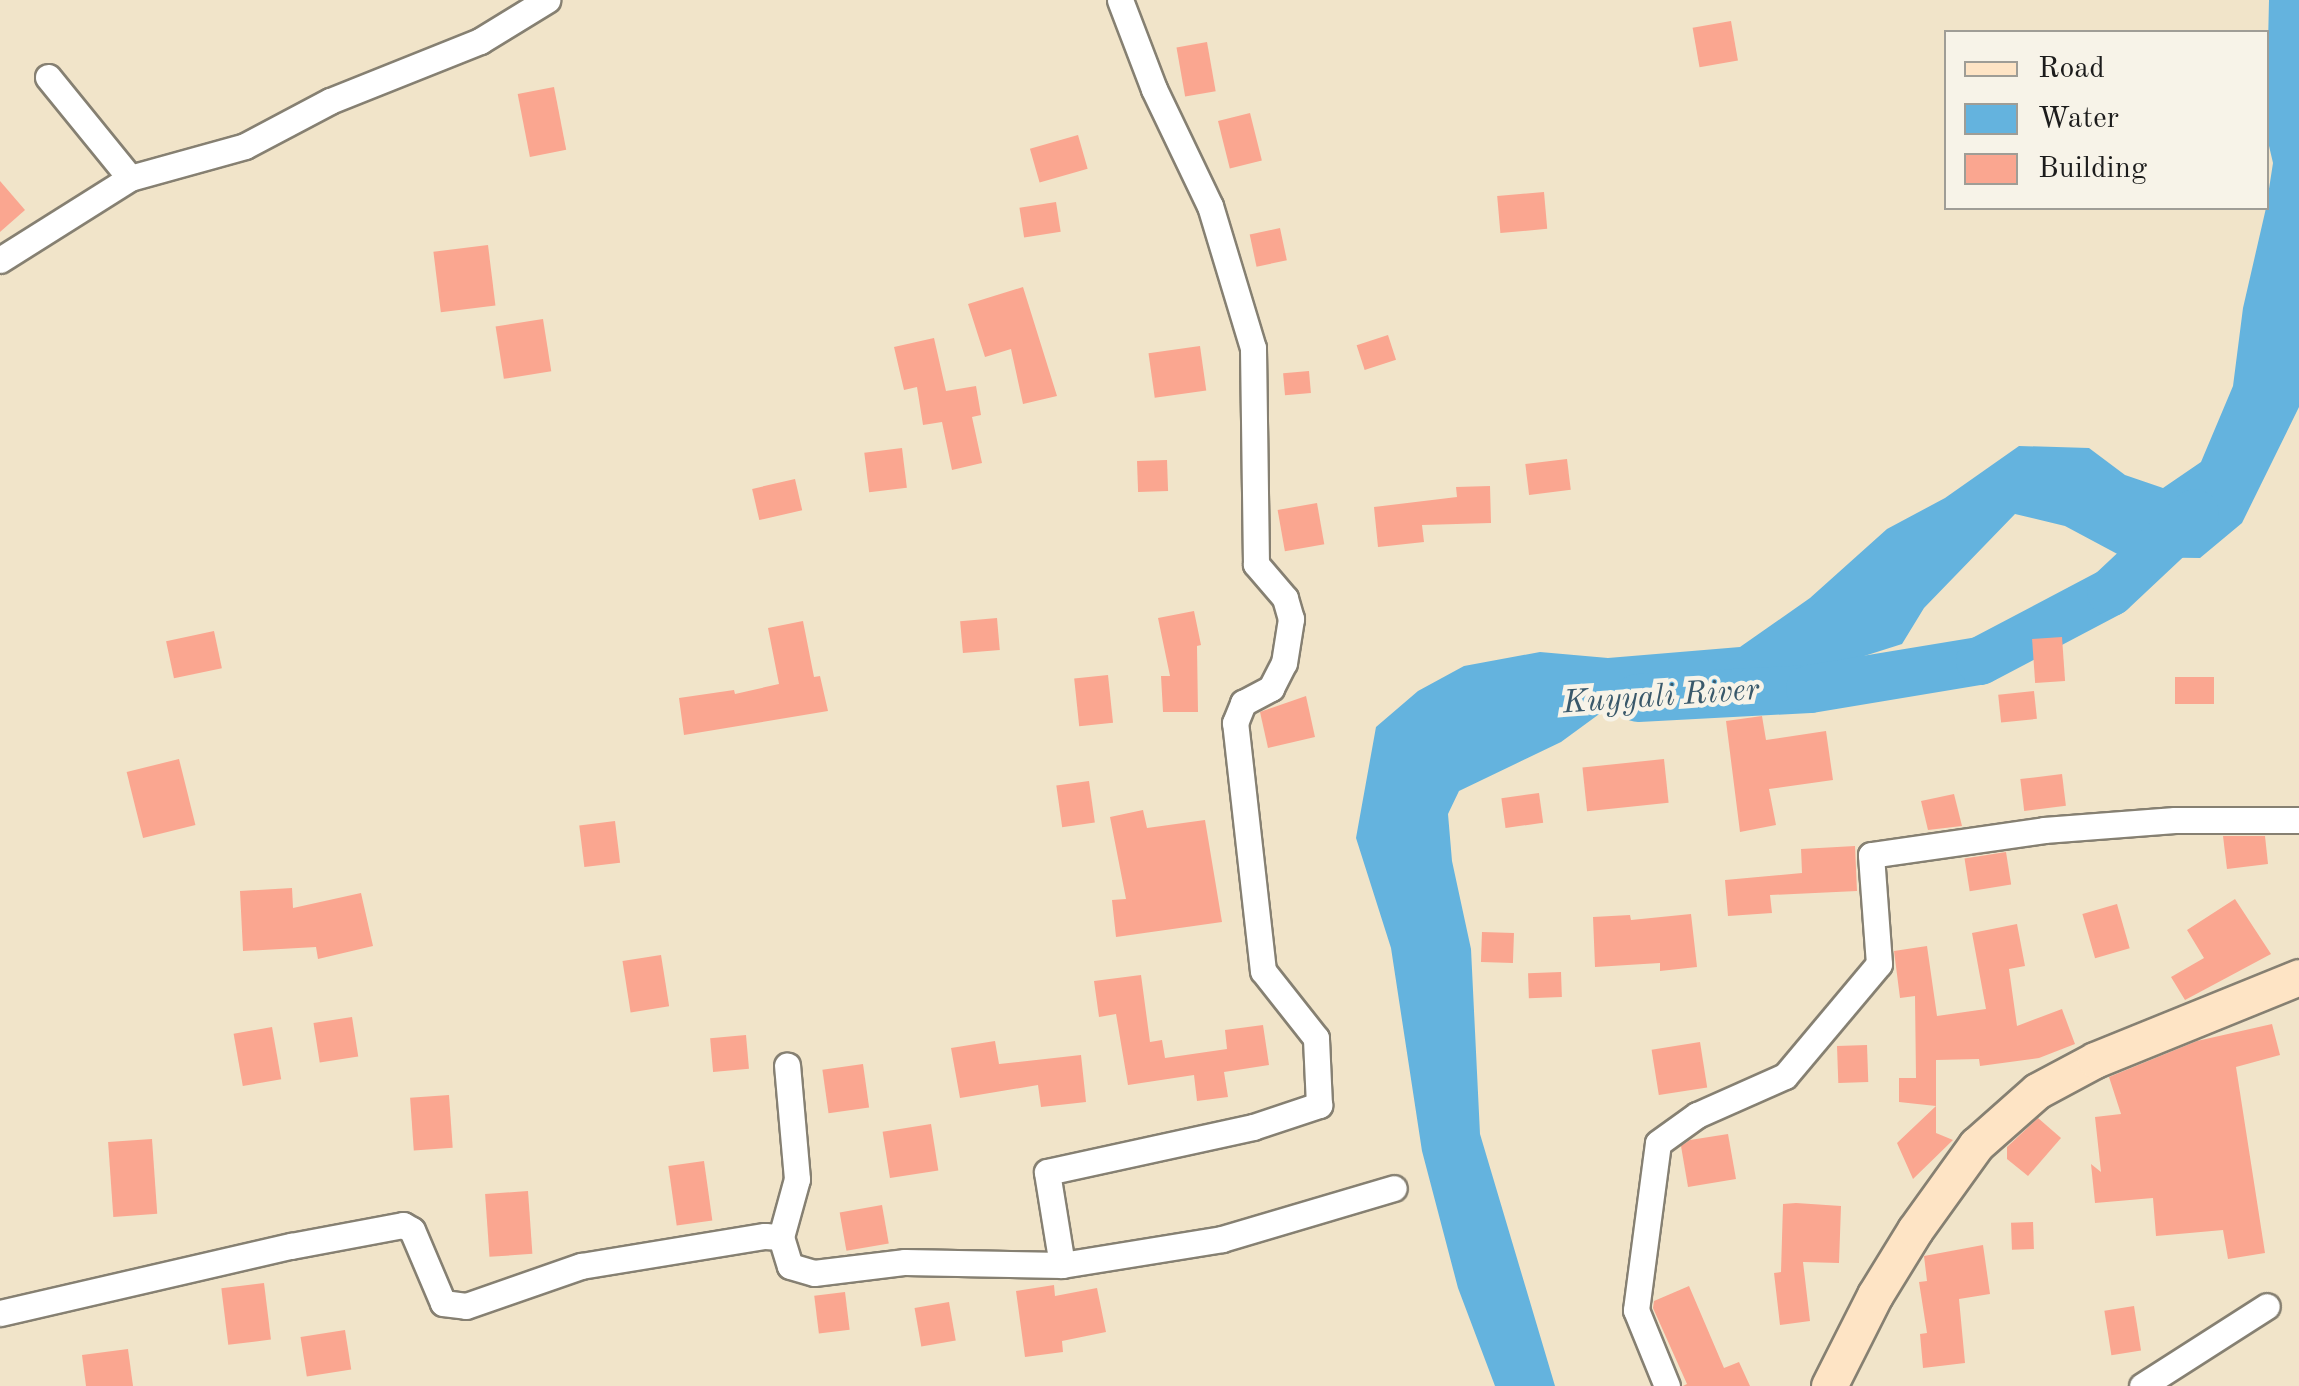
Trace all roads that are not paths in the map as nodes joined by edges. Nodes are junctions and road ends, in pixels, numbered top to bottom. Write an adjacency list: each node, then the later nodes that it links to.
1 (547, 0): 4 (street)
2 (1120, 0): 11 (street)
3 (48, 77): 4 (street)
4 (130, 178): 5 (street)
5 (0, 260)
6 (2299, 820): 14 (street)
7 (2299, 977): 15 (main road)
8 (787, 1065): 10 (street)
9 (1394, 1188): 11 (street)
10 (781, 1237): 11 (street); 13 (street)
11 (1062, 1265)
12 (2267, 1306): 16 (street)
13 (0, 1313)
14 (1667, 1386)
15 (1829, 1386)
16 (2142, 1386)

